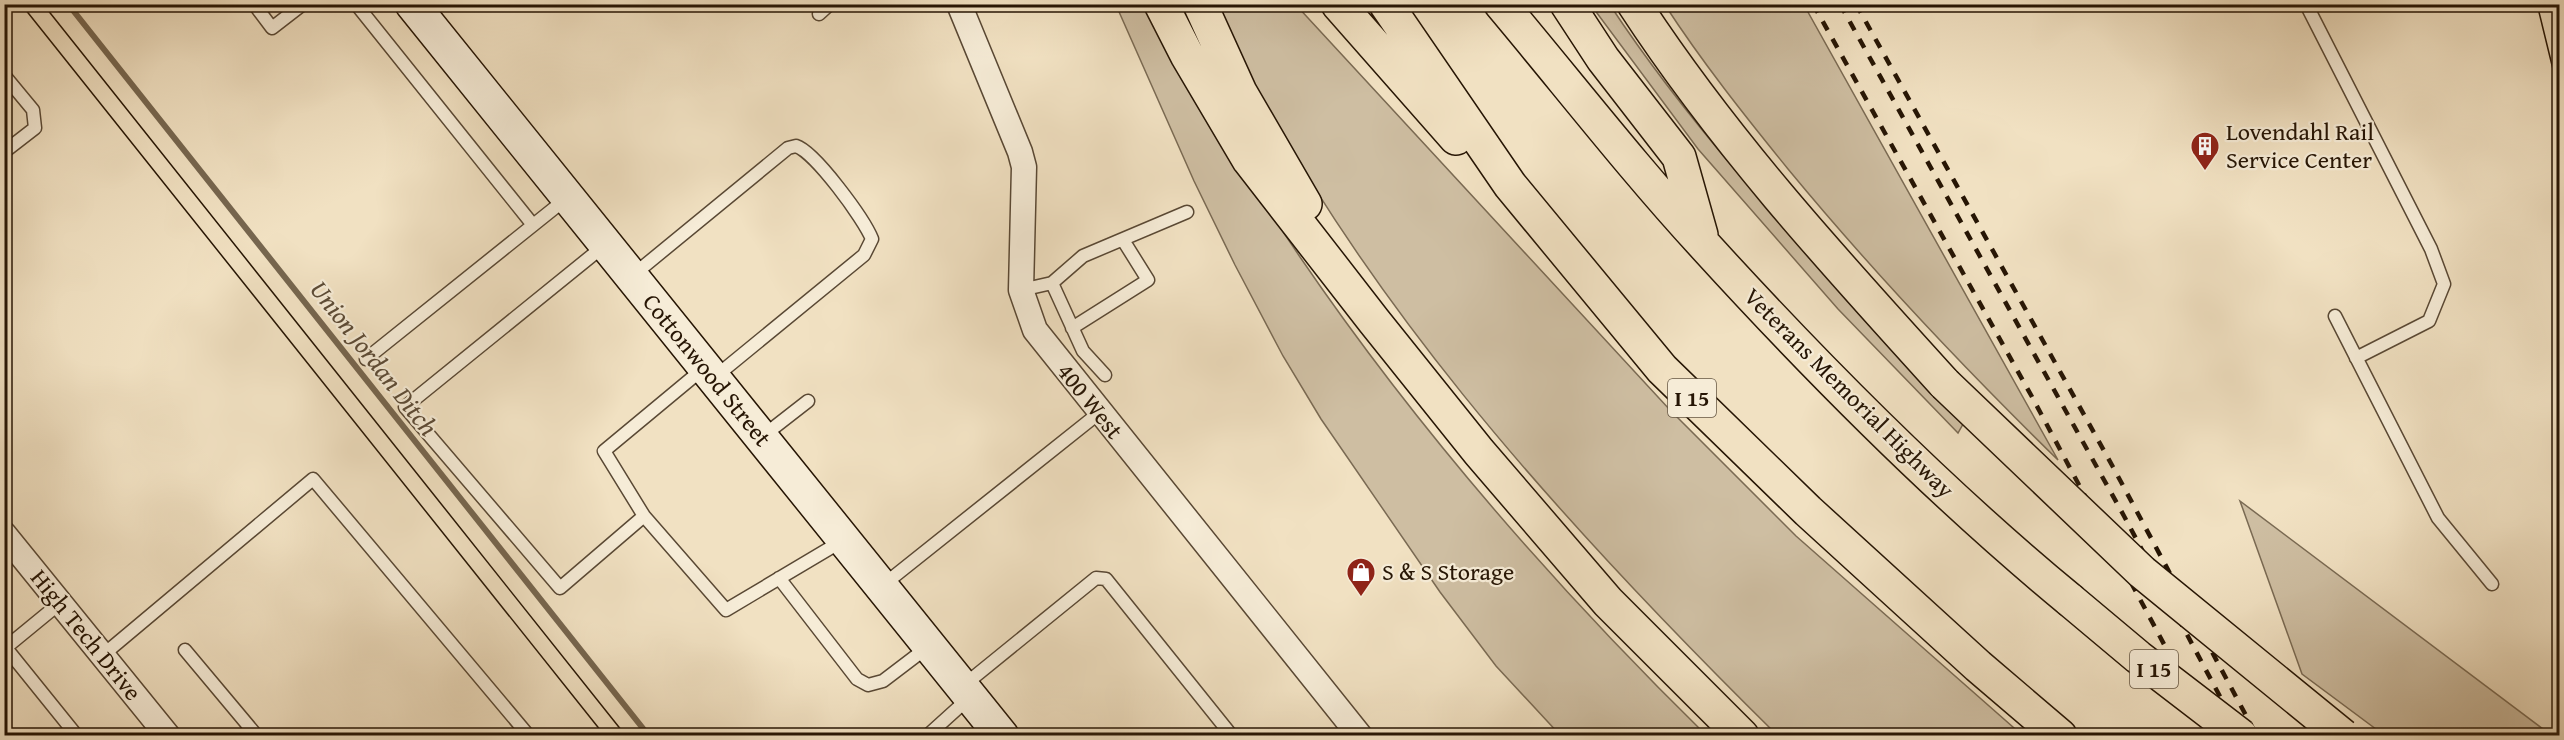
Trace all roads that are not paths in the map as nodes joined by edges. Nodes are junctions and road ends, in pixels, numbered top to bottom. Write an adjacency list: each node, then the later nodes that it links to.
1 (254, 4): 2 (lane)
2 (303, 4)
3 (356, 4): 22 (lane)
4 (412, 4): 20 (street, Cottonwood Street)
5 (831, 4): 16 (lane)
6 (959, 4): 28 (street, 400 West)
7 (1161, 4): 30 (highway)
8 (1200, 4): 30 (highway)
9 (1338, 4): 34 (highway)
10 (1386, 4): 34 (highway, I 15)
11 (1501, 4): 25 (highway, Veterans Memorial Highway / I 15)
12 (1567, 4): 25 (highway)
13 (1620, 4): 18 (highway)
14 (1634, 4): 18 (highway)
15 (2306, 4): 32 (lane)
16 (819, 14)
17 (4, 75): 19 (lane)
18 (1695, 93): 63 (highway, bridge)
19 (4, 152)
20 (567, 197): 22 (lane); 24 (street, Cottonwood Street)
21 (1187, 212): 23 (lane)
22 (532, 225): 33 (lane)
23 (1123, 240): 27 (lane); 31 (lane)
24 (606, 244): 26 (street, Cottonwood Street); 40 (lane)
25 (1704, 246): 62 (highway, Veterans Memorial Highway / I 15, bridge)
26 (632, 276): 35 (street, Cottonwood Street); 35 (lane)
27 (1052, 283): 28 (lane); 31 (lane)
28 (1022, 290): 38 (street, 400 West)
29 (2335, 316): 32 (lane)
30 (1374, 321): 60 (highway)
31 (1072, 328): 36 (lane)
32 (2356, 358): 44 (lane)
33 (366, 359)
34 (1662, 369): 61 (highway, I 15)
35 (709, 373): 39 (street, Cottonwood Street); 40 (lane)
36 (1105, 375)
37 (808, 401): 39 (lane)
38 (1099, 413): 45 (lane); 59 (street, 400 West)
39 (762, 437): 42 (street, Cottonwood Street)
40 (644, 516): 43 (lane)
41 (4, 534): 46 (street, High Tech Drive)
42 (844, 540): 43 (lane); 45 (street, Cottonwood Street)
43 (778, 579): 47 (lane)
44 (2492, 584)
45 (882, 586): 47 (street, Cottonwood Street)
46 (60, 603): 48 (lane); 50 (street, High Tech Drive)
47 (930, 646): 51 (street, Cottonwood Street)
48 (5, 649): 52 (lane)
49 (185, 650): 54 (lane)
50 (103, 655): 53 (street, High Tech Drive); 55 (lane)
51 (967, 692): 56 (lane); 57 (street, Cottonwood Street); 58 (lane)
52 (77, 735)
53 (168, 735)
54 (256, 735)
55 (529, 735)
56 (927, 735)
57 (1002, 735)
58 (1232, 735)
59 (1360, 735)
60 (1742, 735)
61 (2061, 735)
62 (2241, 735)
63 (2343, 735)

